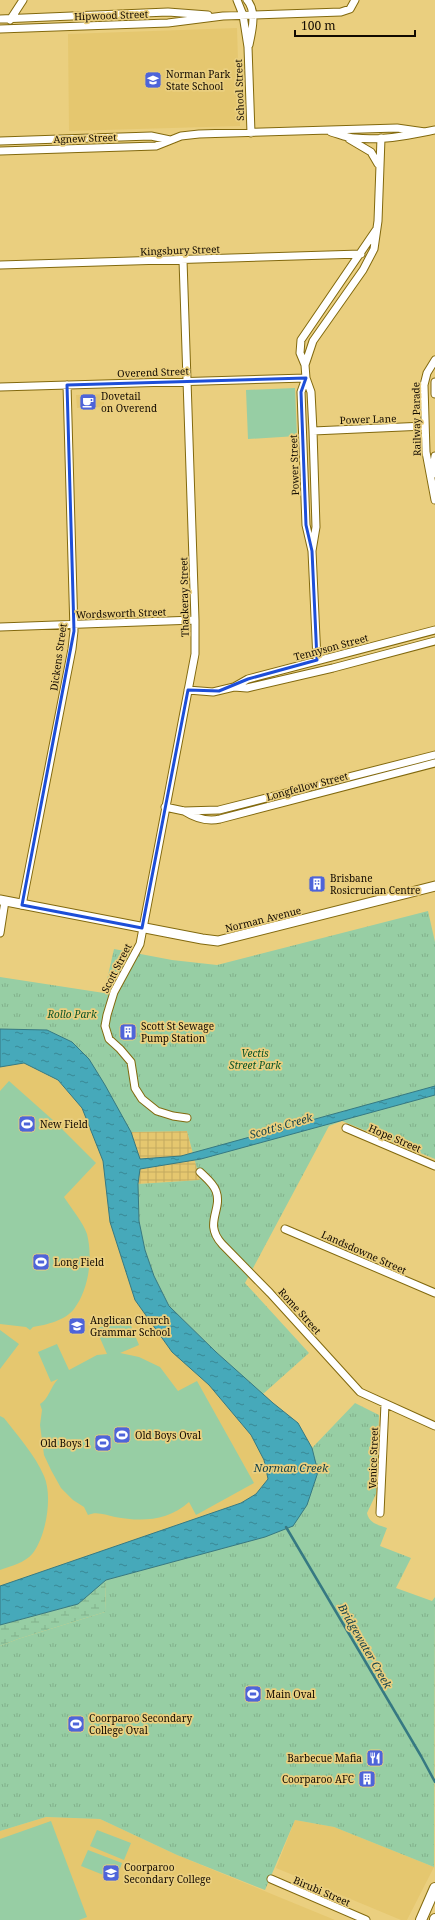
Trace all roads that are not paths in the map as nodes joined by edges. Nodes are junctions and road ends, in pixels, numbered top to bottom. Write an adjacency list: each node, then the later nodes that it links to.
1 (22, 0): 8 (street)
2 (238, 0): 7 (street, School Street)
3 (247, 0): 5 (street)
4 (355, 0): 5 (street, Hipwood Street)
5 (252, 15): 7 (street, Hipwood Street); 12 (street, School Street)
6 (223, 16): 7 (street, Hipwood Street); 8 (street, Hipwood Street); 11 (street, Hipwood Street)
7 (243, 16): 12 (street, School Street)
8 (11, 18): 9 (street, Hipwood Street); 11 (street)
9 (0, 19)
10 (0, 29): 11 (street, Hipwood Street)
11 (9, 29)
12 (248, 47): 16 (street, School Street)
13 (435, 130): 15 (street, Agnew Street)
14 (321, 131): 15 (street, Agnew Street); 16 (street, Agnew Street); 17 (street, Agnew Street)
15 (425, 132): 18 (street, Agnew Street)
16 (251, 133): 19 (street, Agnew Street)
17 (343, 136): 18 (street, Agnew Street); 22 (street)
18 (381, 138): 22 (street, Power Street)
19 (170, 140): 20 (street, Agnew Street); 21 (street, Agnew Street)
20 (0, 141)
21 (0, 151)
22 (379, 166): 23 (street, Power Street)
23 (377, 228): 24 (street, Power Street); 28 (street, Power Street)
24 (361, 254): 25 (street, Kingsbury Street); 28 (street, Power Street)
25 (183, 260): 26 (street, Kingsbury Street); 30 (street, Thackeray Street)
26 (0, 265)
27 (435, 360): 35 (street, Railway Parade)
28 (306, 366): 29 (street, Power Street)
29 (306, 378): 30 (street, Overend Street); 36 (street, Power Street); 40 (street, Power Street)
30 (187, 381): 32 (street, Overend Street); 41 (street, Thackeray Street)
31 (435, 382): 34 (street, Railway Parade)
32 (67, 385): 33 (street, Overend Street); 42 (street, Dickens Street)
33 (0, 387)
34 (435, 394)
35 (425, 426): 36 (street, Power Lane); 38 (street, Railway Parade)
36 (313, 431): 40 (street, Power Street)
37 (435, 456): 38 (street, Railway Parade)
38 (431, 480): 39 (street, Railway Parade)
39 (435, 500)
40 (312, 551): 46 (street, Power Street)
41 (195, 620): 42 (street, Wordsworth Street); 48 (street, Thackeray Street)
42 (74, 624): 43 (street, Wordsworth Street); 55 (street, Dickens Street)
43 (0, 627)
44 (435, 630): 46 (street, Tennyson Street)
45 (435, 641): 47 (street, Tennyson Street)
46 (317, 660): 47 (street, Tennyson Street)
47 (234, 687): 48 (street, Tennyson Street)
48 (188, 690): 51 (street, Thackeray Street)
49 (435, 755): 52 (street, Longfellow Street)
50 (435, 763): 52 (street, Longfellow Street)
51 (165, 807): 52 (street, Longfellow Street); 56 (street, Thackeray Street)
52 (184, 811)
53 (435, 886): 56 (street, Norman Avenue)
54 (3, 901): 55 (street, Norman Avenue); 57 (street)
55 (22, 905): 56 (street, Norman Avenue)
56 (142, 928): 58 (street, Scott Street)
57 (0, 933)
58 (187, 1118)
59 (346, 1128): 60 (street, Hope Street)
60 (435, 1166)
61 (200, 1172): 64 (street, Rome Street)
62 (286, 1229): 63 (street, Landsdowne Street)
63 (435, 1293)
64 (385, 1404): 65 (street, Rome Street); 66 (street, Venice Street)
65 (435, 1426)
66 (380, 1513)
67 (271, 1879): 69 (street, Birubi Street)
68 (435, 1888): 70 (main road)
69 (366, 1920)
70 (421, 1920)

